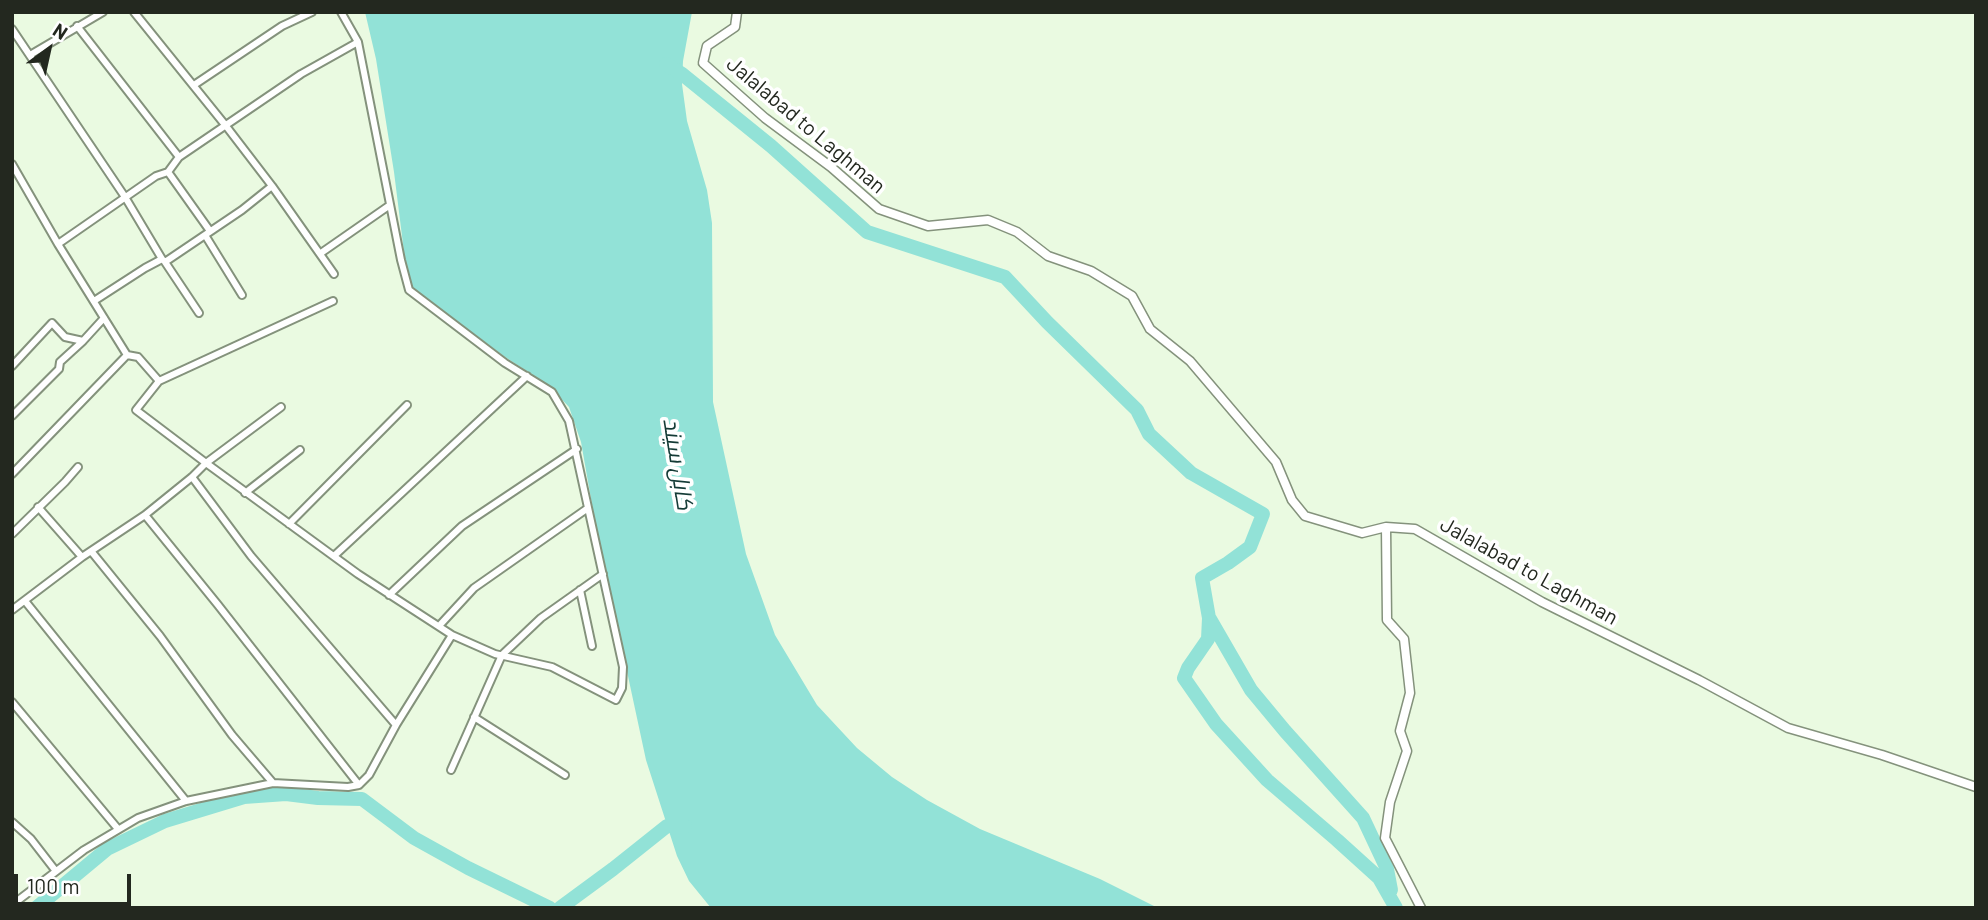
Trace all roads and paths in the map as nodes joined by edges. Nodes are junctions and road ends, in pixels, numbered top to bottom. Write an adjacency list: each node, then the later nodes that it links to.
1 (103, 12): 6 (street)
2 (134, 12): 10 (street)
3 (312, 12): 10 (street)
4 (341, 12): 8 (street)
5 (737, 12): 47 (street, Jalalabad to Laghman)
6 (77, 26): 9 (street); 12 (street)
7 (12, 29): 9 (street)
8 (358, 42): 11 (street); 17 (street)
9 (30, 55): 16 (street)
10 (194, 86): 11 (street)
11 (226, 126): 12 (street); 15 (street)
12 (179, 157): 14 (street)
13 (12, 164): 19 (street)
14 (168, 172): 16 (street); 18 (street)
15 (272, 186): 18 (street); 20 (street)
16 (125, 197): 19 (street); 21 (street)
17 (390, 205): 20 (street); 31 (street)
18 (208, 233): 21 (street); 23 (street)
19 (58, 244): 25 (street)
20 (321, 253): 22 (street)
21 (163, 261): 25 (street); 26 (street)
22 (334, 274)
23 (242, 295)
24 (333, 301): 32 (street)
25 (94, 302): 27 (street)
26 (199, 313)
27 (104, 318): 28 (street); 29 (street)
28 (83, 341): 30 (street); 35 (street)
29 (127, 355): 32 (street); 40 (street)
30 (13, 364)
31 (527, 376): 36 (street); 50 (street)
32 (159, 381): 38 (street)
33 (407, 405): 46 (street)
34 (281, 407): 38 (street)
35 (12, 416)
36 (577, 449): 44 (street); 54 (street)
37 (300, 450): 42 (street)
38 (206, 463): 41 (street); 42 (street)
39 (78, 467): 43 (street)
40 (12, 474)
41 (192, 477): 45 (street); 63 (street)
42 (245, 492): 46 (street)
43 (38, 507): 48 (street); 51 (street)
44 (588, 508): 52 (street); 57 (street)
45 (145, 515): 49 (street); 67 (street)
46 (289, 524): 50 (street)
47 (1385, 527): 68 (street, Jalalabad to Laghman); 74 (street)
48 (12, 534)
49 (91, 551): 51 (street); 66 (street)
50 (334, 556): 54 (street)
51 (82, 557): 55 (street)
52 (603, 574): 53 (street); 60 (street)
53 (580, 590): 59 (street); 60 (street)
54 (389, 595): 57 (street)
55 (25, 601): 56 (street); 69 (street)
56 (12, 610)
57 (439, 626): 58 (street)
58 (452, 635): 60 (street); 63 (street)
59 (592, 646)
60 (502, 655): 62 (street)
61 (12, 702): 71 (street)
62 (474, 717): 64 (street); 65 (street)
63 (396, 725): 67 (street)
64 (451, 770)
65 (565, 775)
66 (273, 783): 67 (street); 69 (street)
67 (359, 785)
68 (1976, 788)
69 (186, 801): 71 (street)
70 (12, 822): 72 (street)
71 (118, 829): 72 (street)
72 (55, 870): 73 (street)
73 (12, 905)
74 (1421, 908)

